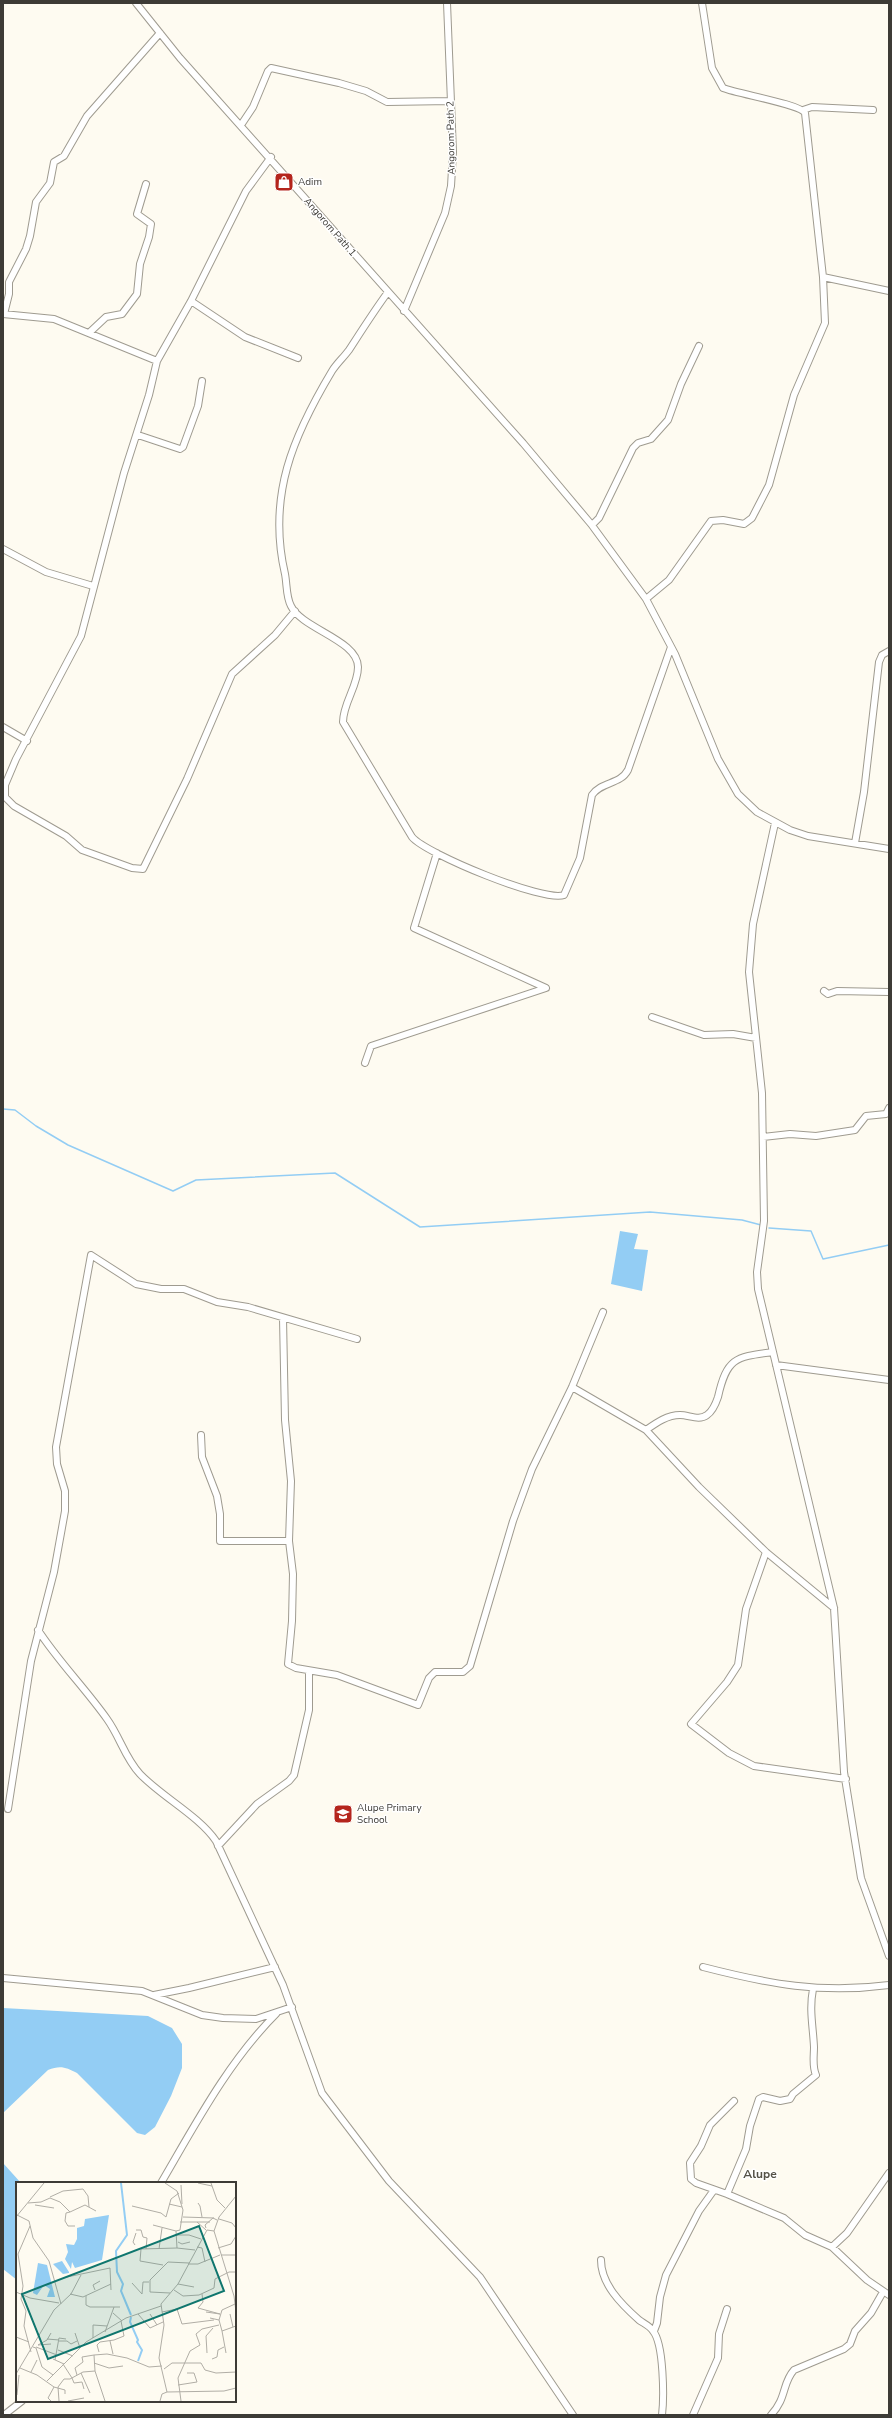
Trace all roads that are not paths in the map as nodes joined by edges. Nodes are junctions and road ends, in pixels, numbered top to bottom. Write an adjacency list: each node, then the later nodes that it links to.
1 (136, 3): 4 (street, Angorom Path 1)
2 (447, 3): 5 (street, Angorom Path 2)
3 (702, 3): 6 (street)
4 (160, 33): 8 (street, Angorom Path 1); 16 (street)
5 (451, 101): 8 (street); 15 (street, Angorom Path 2)
6 (803, 110): 7 (street); 11 (street)
7 (873, 110)
8 (241, 125): 9 (street, Angorom Path 1)
9 (271, 158): 13 (street, Angorom Path 1); 14 (street)
10 (146, 184): 17 (street)
11 (823, 277): 12 (street); 26 (street)
12 (889, 291)
13 (388, 292): 15 (street, Angorom Path 1); 27 (street)
14 (191, 301): 19 (street); 20 (street)
15 (404, 311): 23 (street, Angorom Path 1)
16 (3, 314): 17 (street)
17 (90, 332): 20 (street)
18 (699, 346): 23 (street)
19 (298, 358)
20 (157, 361): 22 (street)
21 (202, 381): 22 (street)
22 (138, 435): 25 (street)
23 (592, 525): 26 (street, Angorom Path 1)
24 (3, 549): 25 (street)
25 (93, 586): 31 (street)
26 (646, 599): 28 (street, Angorom Path 1)
27 (295, 611): 32 (street); 36 (street)
28 (671, 647): 33 (street, Angorom Path 1); 36 (street)
29 (889, 651): 34 (street)
30 (3, 727): 31 (street)
31 (27, 740): 32 (street)
32 (4, 784)
33 (775, 823): 34 (street, Angorom Path 1); 40 (street)
34 (854, 843): 35 (street, Angorom Path 1)
35 (889, 849)
36 (437, 853): 41 (street)
37 (824, 991): 38 (street)
38 (889, 992)
39 (652, 1017): 40 (street)
40 (756, 1038): 43 (street)
41 (365, 1063)
42 (889, 1108): 43 (street)
43 (763, 1137): 47 (street)
44 (603, 1312): 50 (street)
45 (282, 1318): 46 (street); 53 (street); 56 (street)
46 (357, 1339)
47 (773, 1352): 48 (street); 51 (street)
48 (776, 1365): 49 (street); 55 (street)
49 (889, 1380)
50 (572, 1387): 51 (street); 57 (street)
51 (646, 1430): 54 (street)
52 (201, 1435): 53 (street)
53 (289, 1542): 57 (street)
54 (766, 1552): 55 (street); 58 (street)
55 (834, 1608): 58 (street)
56 (38, 1630): 59 (street); 60 (street)
57 (309, 1671): 60 (street)
58 (846, 1779): 61 (street)
59 (8, 1809)
60 (218, 1846): 62 (street)
61 (889, 1955)
62 (275, 1967): 67 (street); 68 (street)
63 (704, 1967): 66 (street)
64 (3, 1978): 67 (street)
65 (889, 1985): 66 (street)
66 (813, 1988): 74 (street)
67 (154, 1995): 69 (street)
68 (292, 2007): 69 (street); 82 (street)
69 (276, 2014): 72 (street)
70 (734, 2101): 73 (street)
71 (889, 2173): 75 (street)
72 (162, 2182)
73 (714, 2190): 74 (street); 79 (street)
74 (727, 2194): 75 (street)
75 (832, 2246): 77 (street)
76 (601, 2260): 79 (street)
77 (886, 2294): 85 (street)
78 (727, 2309): 84 (street)
79 (654, 2331): 83 (street)
80 (21, 2402): 81 (street)
81 (4, 2415)
82 (573, 2415)
83 (662, 2415)
84 (693, 2415)
85 (771, 2415)

